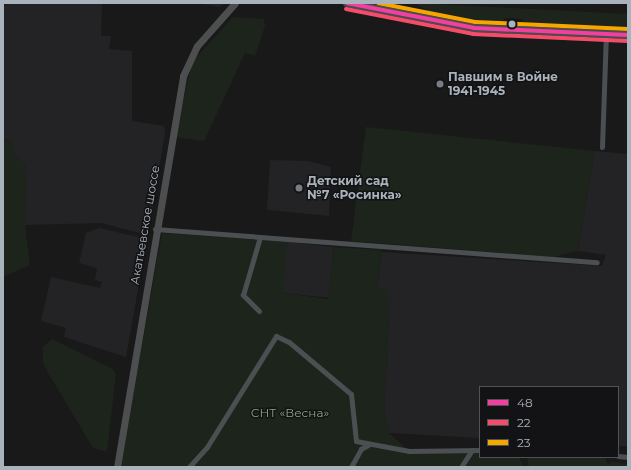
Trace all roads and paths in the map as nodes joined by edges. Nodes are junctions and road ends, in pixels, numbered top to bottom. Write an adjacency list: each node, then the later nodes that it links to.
1 (236, 3): 6 (main road, Акатьевское шоссе)
2 (347, 3): 3 (main road)
3 (606, 34): 4 (main road); 5 (street)
4 (628, 35)
5 (602, 147)
6 (155, 229): 7 (street); 13 (main road, Акатьевское шоссе)
7 (260, 237): 8 (street); 9 (street)
8 (597, 262)
9 (259, 311)
10 (368, 445): 11 (street); 14 (street); 15 (street)
11 (472, 450): 12 (street); 16 (street)
12 (479, 450)
13 (117, 467)
14 (189, 467)
15 (351, 467)
16 (461, 467)

